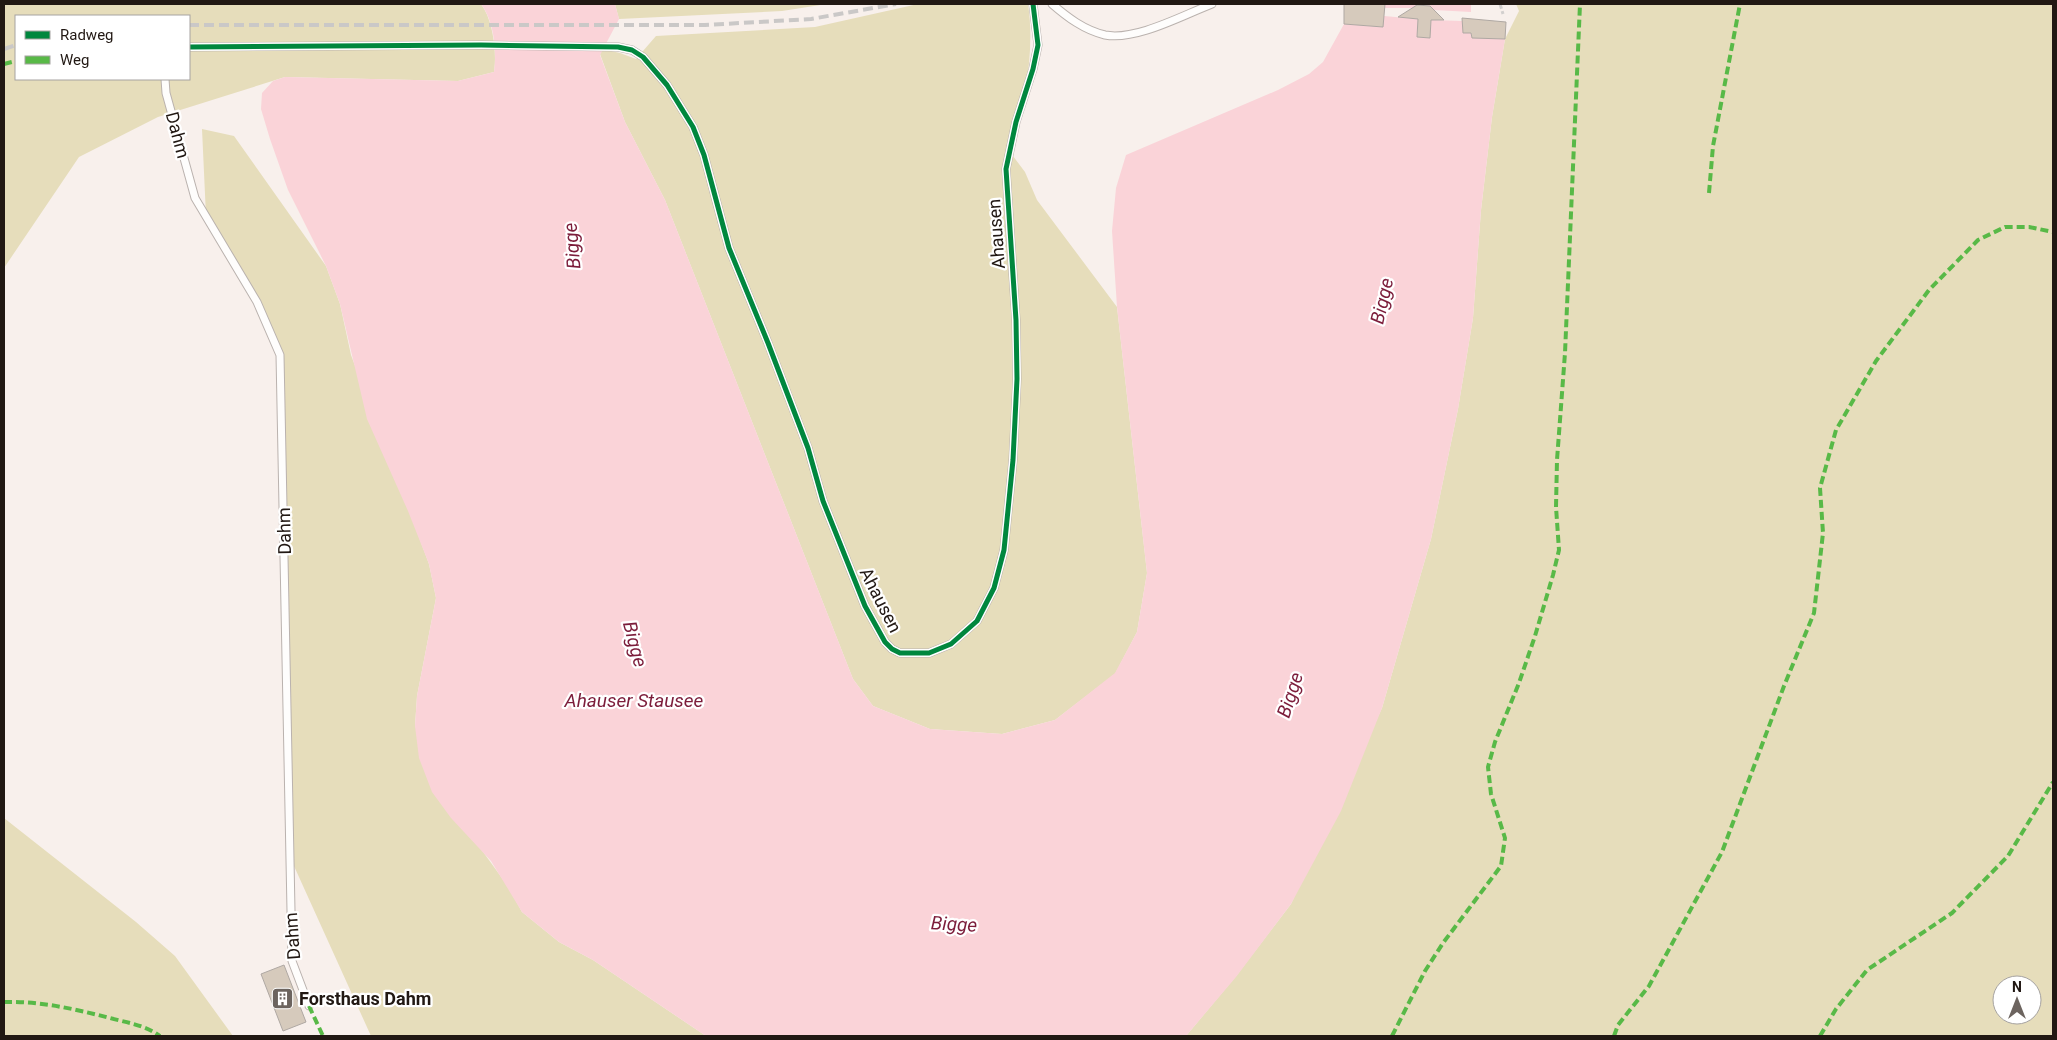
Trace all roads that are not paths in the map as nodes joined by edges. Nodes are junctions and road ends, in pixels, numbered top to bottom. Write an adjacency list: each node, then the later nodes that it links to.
1 (1034, 4): 4 (lane, Ahausen)
2 (1052, 4): 3 (lane)
3 (1212, 4)
4 (190, 47)
5 (165, 80): 6 (lane, Dahm)
6 (309, 1006)

